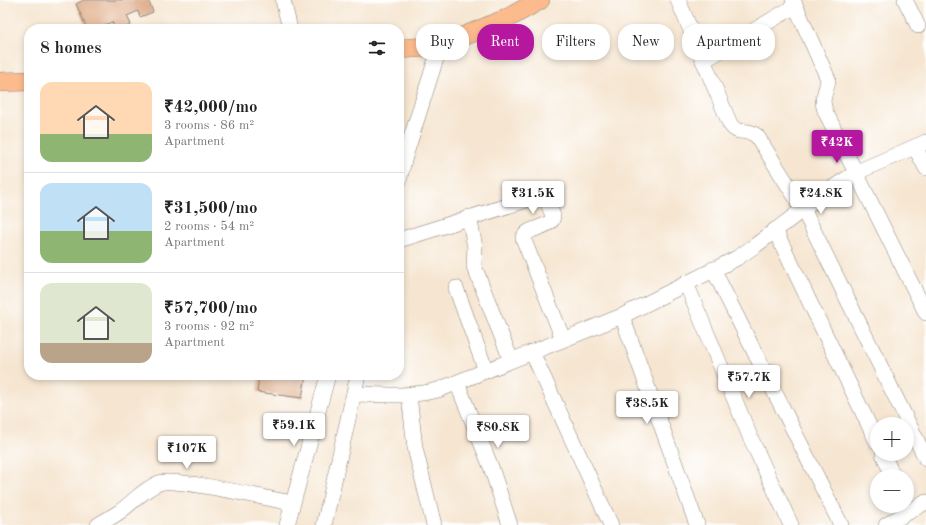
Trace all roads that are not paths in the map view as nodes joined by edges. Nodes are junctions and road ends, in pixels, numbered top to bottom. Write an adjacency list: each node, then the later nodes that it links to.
1 (283, 0): 6 (street)
2 (540, 0): 8 (main road)
3 (678, 0): 12 (street)
4 (905, 0): 7 (street)
5 (794, 3): 12 (street); 18 (street)
6 (289, 24)
7 (918, 26)
8 (469, 34)
9 (416, 48): 10 (main road)
10 (404, 49)
11 (435, 60): 16 (street)
12 (703, 61): 19 (street)
13 (24, 81): 14 (main road)
14 (0, 82)
15 (921, 145): 17 (street); 18 (street)
16 (404, 157)
17 (926, 168)
18 (857, 172): 19 (street); 26 (street)
19 (802, 209): 21 (street); 38 (street)
20 (469, 217): 22 (street); 28 (street); 30 (street)
21 (775, 230): 23 (street); 37 (street)
22 (404, 238)
23 (713, 269): 24 (street); 52 (street)
24 (686, 283): 27 (street); 51 (street)
25 (456, 288): 31 (street)
26 (926, 313)
27 (622, 316): 28 (street); 50 (street)
28 (563, 339): 29 (street)
29 (532, 352): 30 (street); 49 (street)
30 (511, 360): 31 (street)
31 (486, 371): 34 (street)
32 (327, 380): 40 (street)
33 (357, 380): 35 (street)
34 (457, 383): 36 (street); 48 (street)
35 (354, 394): 36 (street); 46 (street)
36 (409, 395): 47 (street)
37 (870, 427)
38 (926, 459)
39 (926, 502): 41 (street)
40 (292, 503): 43 (street); 45 (street)
41 (914, 505)
42 (901, 513): 53 (street)
43 (123, 518): 44 (street)
44 (98, 525)
45 (287, 525)
46 (324, 525)
47 (434, 525)
48 (510, 525)
49 (611, 525)
50 (697, 525)
51 (791, 525)
52 (841, 525)
53 (886, 525)

